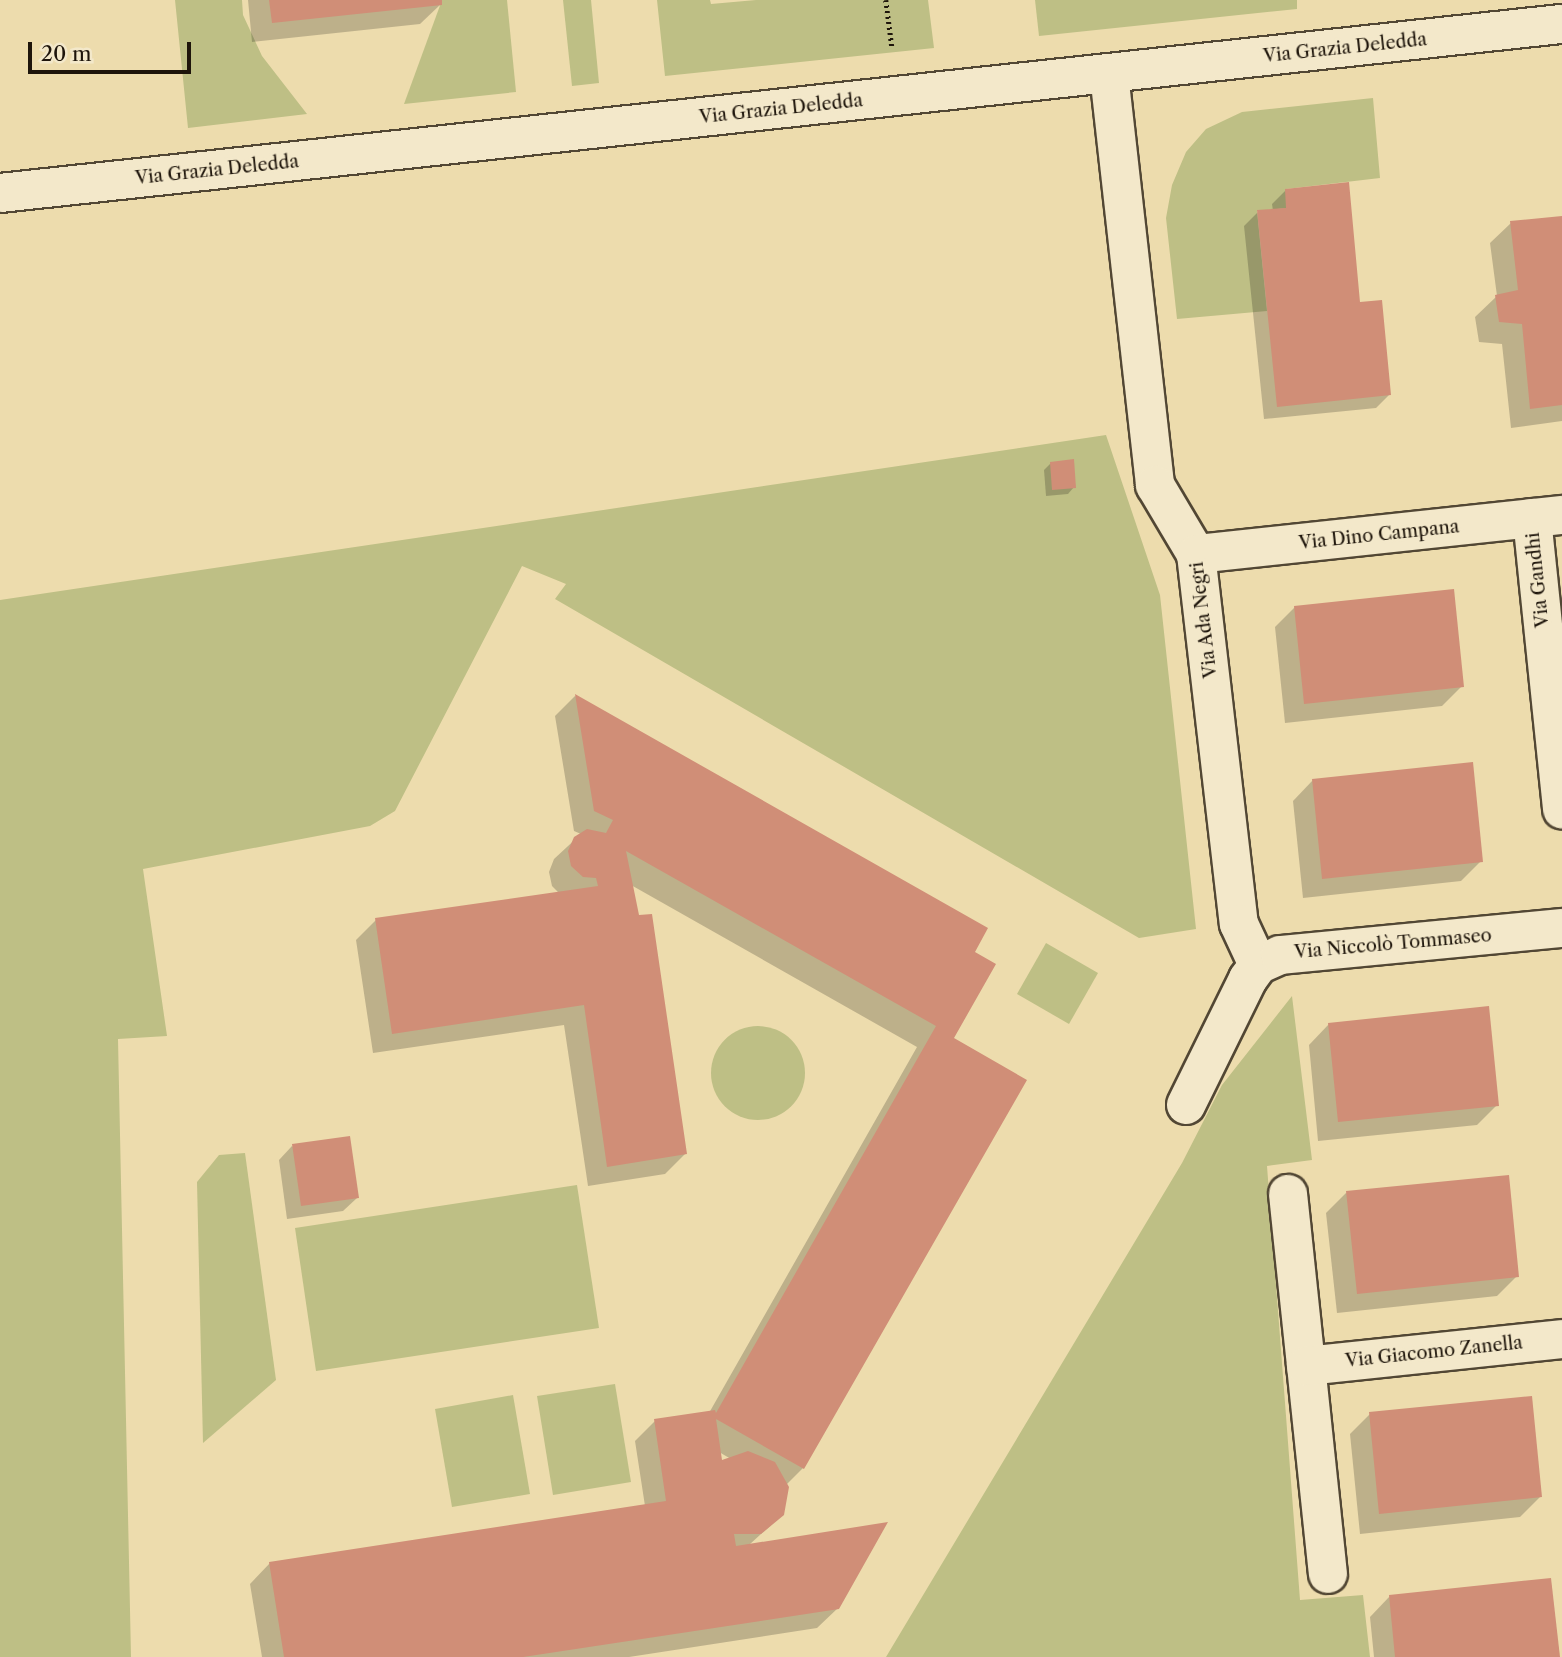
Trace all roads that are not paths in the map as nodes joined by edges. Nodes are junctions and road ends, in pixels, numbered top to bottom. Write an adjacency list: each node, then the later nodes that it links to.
1 (1562, 24): 2 (street, Via Grazia Deledda)
2 (1109, 74): 3 (street, Via Grazia Deledda); 5 (street, Via Ada Negri)
3 (0, 193)
4 (1547, 517): 5 (street, Via Dino Campana); 6 (street, Via Gandhi)
5 (1196, 554): 8 (street, Via Ada Negri)
6 (1562, 809)
7 (1562, 928): 8 (street, Via Niccolò Tommaseo)
8 (1258, 965): 9 (street)
9 (1186, 1105)
10 (1288, 1194): 12 (street)
11 (1562, 1339): 12 (street, Via Giacomo Zanella)
12 (1306, 1366): 13 (street)
13 (1328, 1574)

